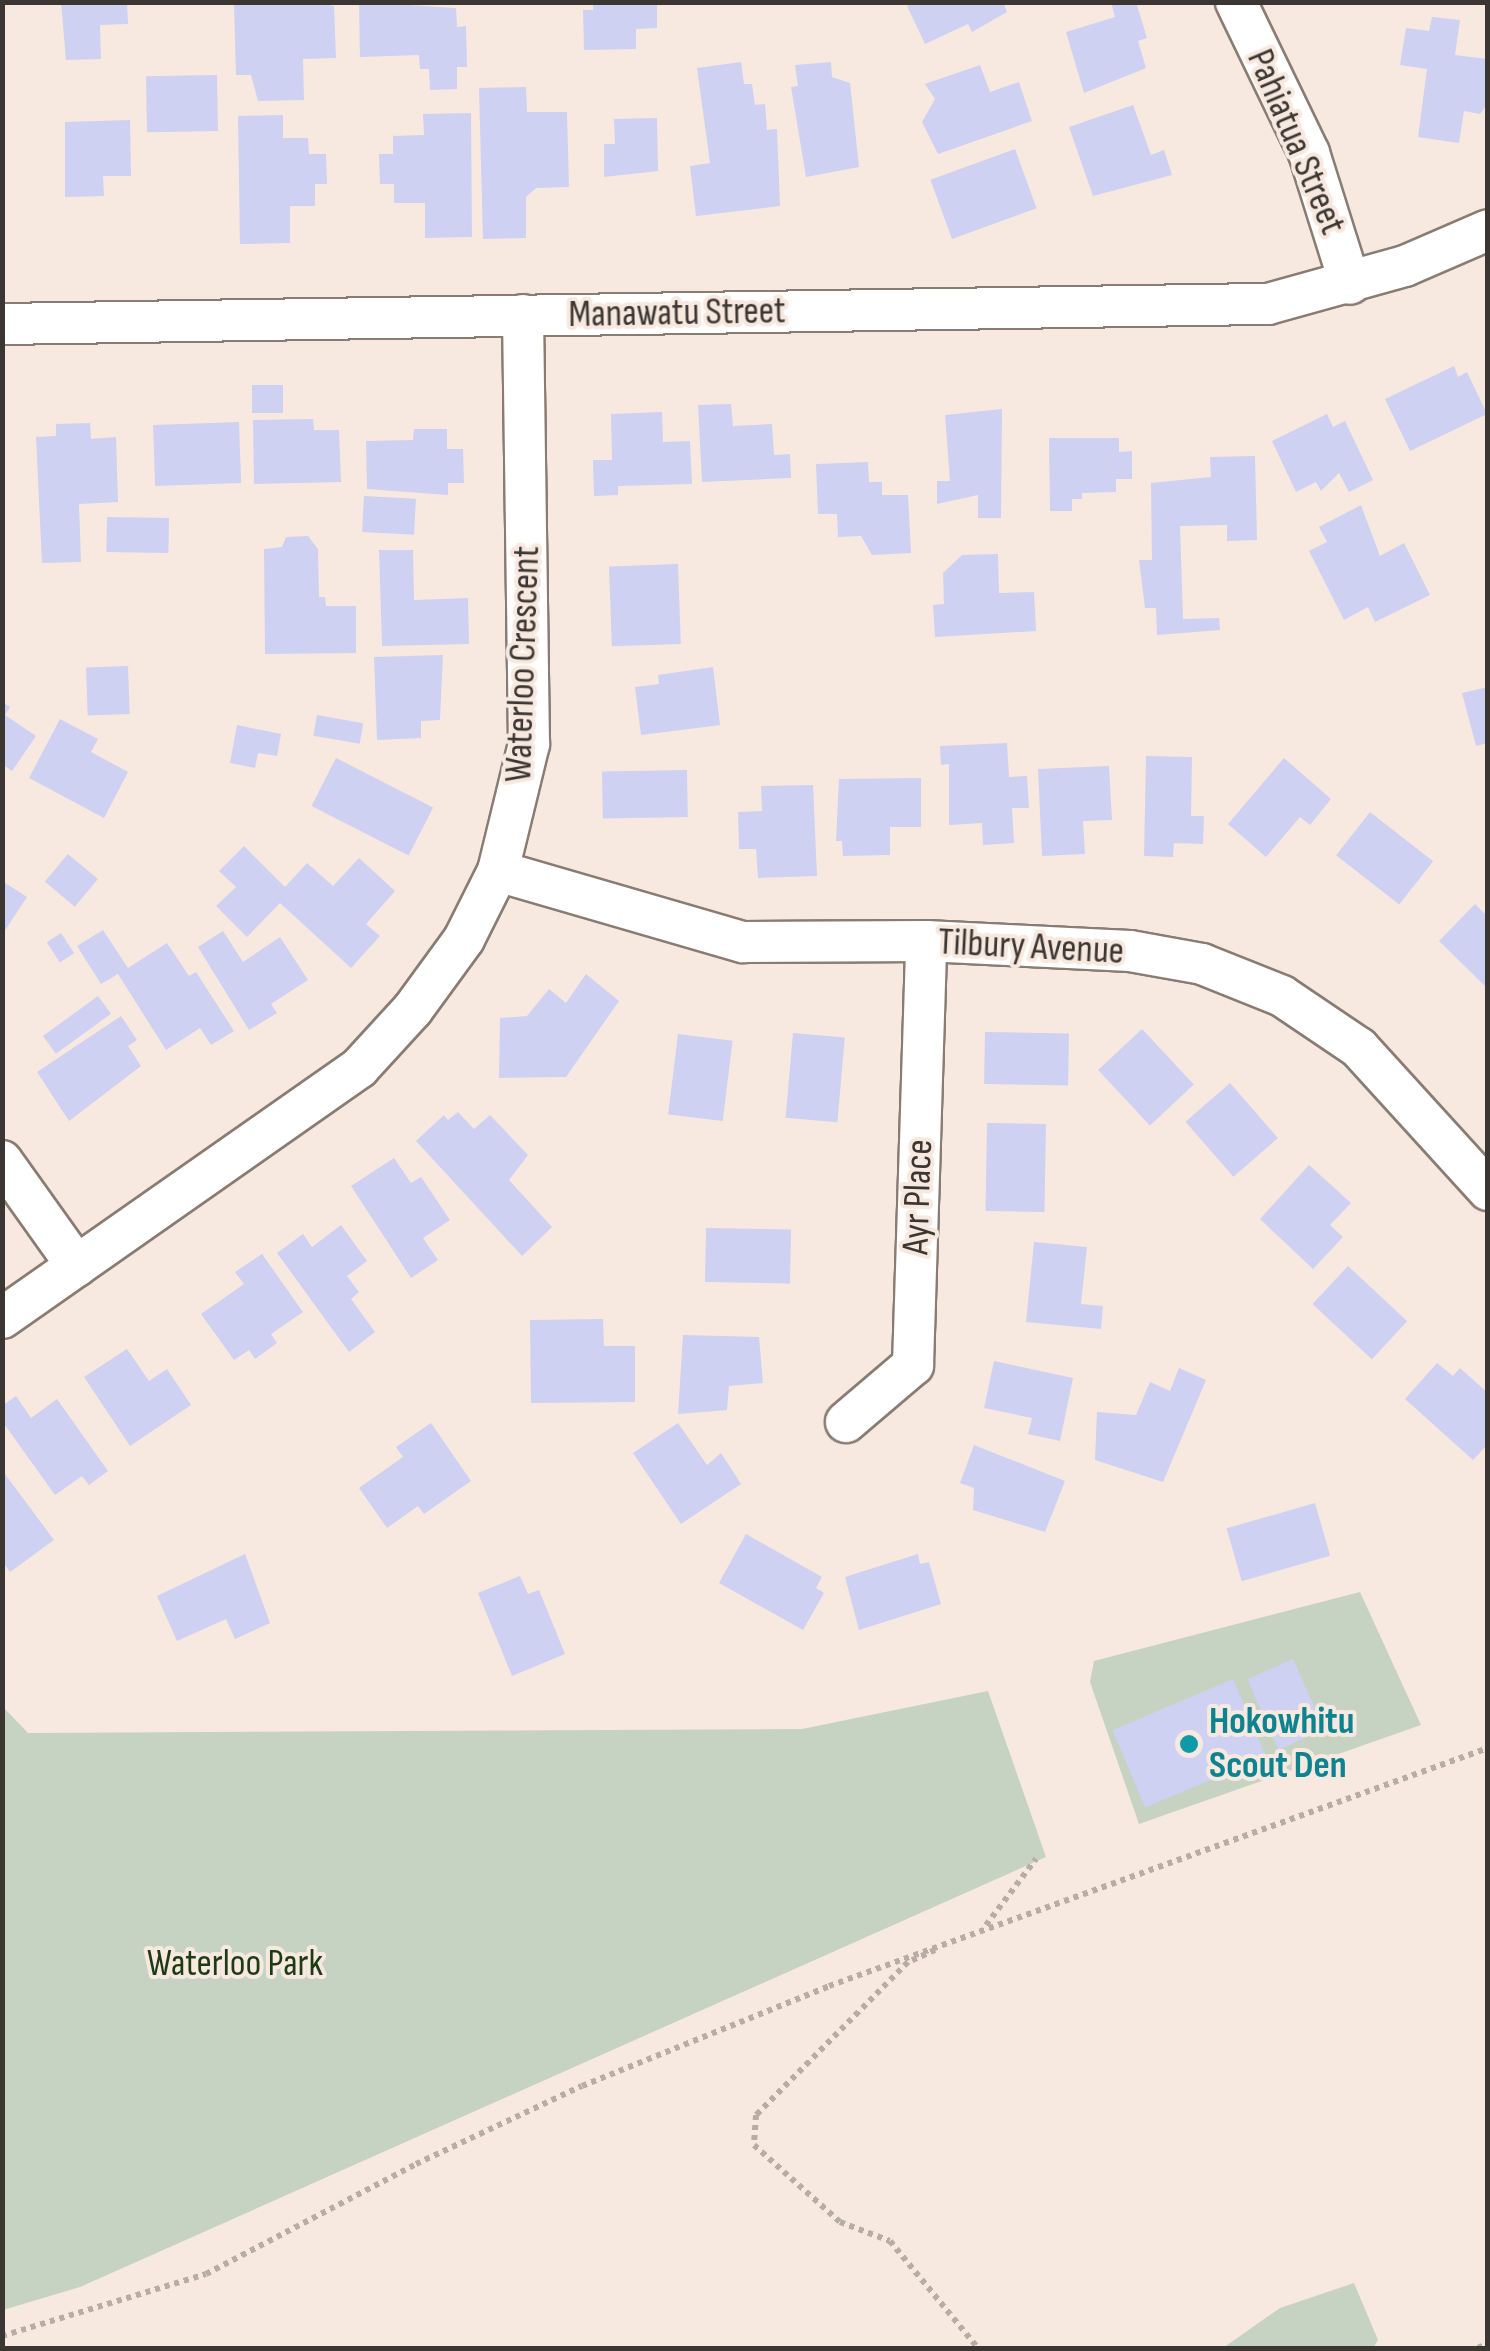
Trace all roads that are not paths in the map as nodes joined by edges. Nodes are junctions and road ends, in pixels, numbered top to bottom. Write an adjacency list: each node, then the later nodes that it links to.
1 (1236, 2): 3 (street, Pahiatua Street)
2 (1488, 230): 3 (street, Manawatu Street)
3 (1350, 284): 4 (street, Manawatu Street)
4 (523, 315): 5 (street, Manawatu Street); 6 (street, Waterloo Crescent)
5 (2, 324)
6 (498, 871): 7 (street, Tilbury Avenue); 10 (street, Waterloo Crescent)
7 (926, 941): 9 (street, Tilbury Avenue); 12 (street, Ayr Place)
8 (2, 1161): 10 (street)
9 (1488, 1190)
10 (77, 1266): 11 (street, Waterloo Crescent)
11 (2, 1318)
12 (846, 1422)

